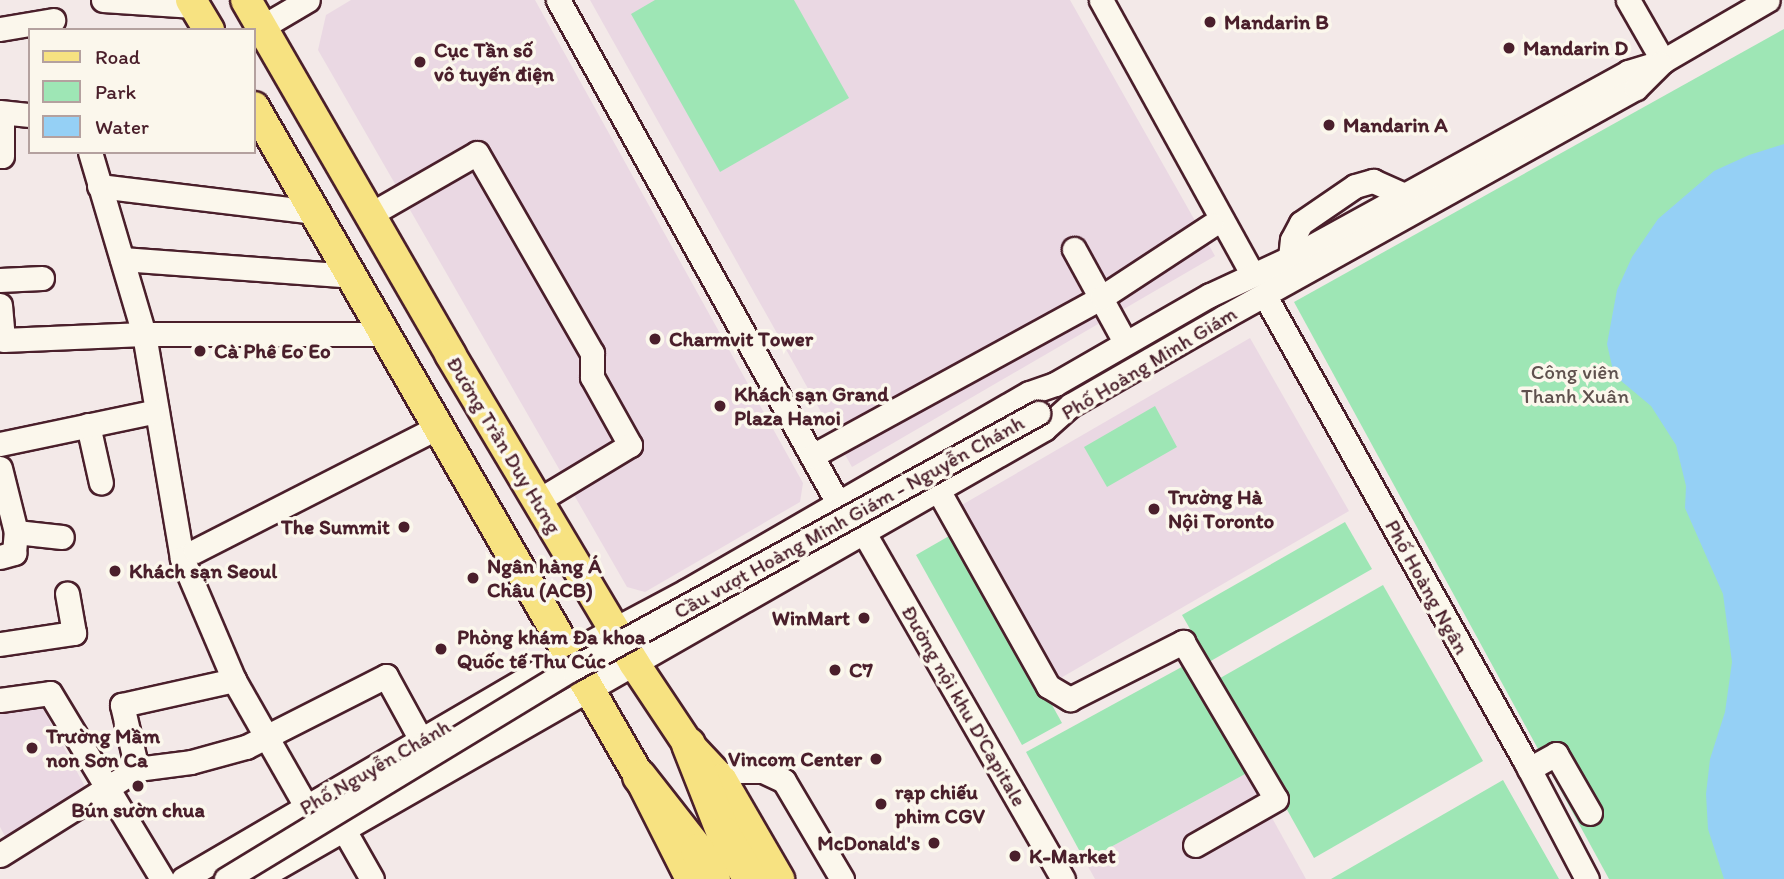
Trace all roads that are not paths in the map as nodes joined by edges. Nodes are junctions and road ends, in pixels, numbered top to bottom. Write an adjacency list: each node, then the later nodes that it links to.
1 (103, 0): 8 (street)
2 (246, 0): 10 (main road, Đường Trần Duy Hưng)
3 (308, 0): 10 (street)
4 (558, 0): 46 (street)
5 (1101, 0): 27 (street)
6 (1628, 0): 12 (street)
7 (1768, 0): 12 (street, Phố Hoàng Minh Giám)
8 (198, 12)
9 (52, 17): 11 (street)
10 (262, 27): 22 (main road, Đường Trần Duy Hưng)
11 (0, 29)
12 (1663, 61): 20 (street, Phố Hoàng Minh Giám); 31 (street, Phố Hoàng Minh Giám)
13 (1, 112): 15 (street); 18 (street)
14 (256, 114): 16 (main road)
15 (28, 115)
16 (264, 141): 21 (main road)
17 (91, 154): 19 (street)
18 (2, 156)
19 (99, 186): 21 (street); 26 (street)
20 (1405, 195): 25 (street, Phố Hoàng Minh Giám); 25 (street)
21 (315, 212): 28 (main road)
22 (371, 214): 37 (main road, Đường Trần Duy Hưng); 50 (street)
23 (1212, 225): 32 (street)
24 (1074, 249): 32 (street)
25 (1290, 258): 27 (street, Phố Hoàng Minh Giám)
26 (122, 259): 28 (street); 34 (street)
27 (1252, 274): 36 (street, Phố Hoàng Minh Giám)
28 (351, 276): 35 (main road)
29 (42, 278): 30 (street)
30 (0, 279)
31 (1265, 296): 40 (street, Phố Hoàng Minh Giám); 73 (street, Phố Hoàng Ngân)
32 (1102, 297): 36 (street); 46 (street)
33 (0, 305): 34 (street)
34 (144, 334): 35 (street); 41 (street)
35 (384, 334): 38 (main road)
36 (1125, 342): 39 (street, Phố Hoàng Minh Giám)
37 (450, 354): 38 (main road); 50 (main road, Đường Trần Duy Hưng)
38 (408, 377): 44 (main road)
39 (1055, 384): 42 (street, Cầu vượt Hoàng Minh Giám - Nguyễn Chánh); 51 (street, Phố Hoàng Minh Giám)
40 (1071, 405): 42 (street, Cầu vượt Hoàng Minh Giám - Nguyễn Chánh); 49 (street, Phố Hoàng Minh Giám)
41 (156, 411): 43 (street); 64 (street)
42 (1038, 412): 84 (street, Cầu vượt Hoàng Minh Giám - Nguyễn Chánh, bridge)
43 (88, 425): 45 (street); 48 (street)
44 (438, 427): 55 (street); 62 (main road)
45 (0, 443)
46 (812, 456): 51 (street)
47 (0, 468): 52 (street)
48 (101, 483)
49 (938, 490): 53 (street, Phố Hoàng Minh Giám); 80 (street)
50 (537, 501): 60 (main road, Đường Trần Duy Hưng)
51 (838, 503): 57 (street, Phố Hoàng Minh Giám)
52 (16, 532): 54 (street); 56 (street)
53 (864, 533): 59 (street, Phố Hoàng Minh Giám); 92 (street, Đường nội khu D'Capitale)
54 (61, 537)
55 (195, 551)
56 (0, 557)
57 (686, 591): 59 (street); 60 (street, Phố Hoàng Minh Giám)
58 (67, 594): 61 (street)
59 (700, 628): 63 (street, Phố Hoàng Minh Giám)
60 (614, 629): 62 (street, Phố Hoàng Minh Giám); 63 (main road, Đường Trần Duy Hưng)
61 (0, 645)
62 (566, 655): 65 (main road); 67 (street, Phố Nguyễn Chánh)
63 (634, 663): 65 (street, Phố Hoàng Minh Giám); 71 (main road, Đường Trần Duy Hưng)
64 (234, 680): 68 (street); 72 (street)
65 (586, 690): 69 (street, Phố Nguyễn Chánh); 74 (main road)
66 (0, 700): 76 (street)
67 (490, 700): 69 (street); 70 (street, Phố Nguyễn Chánh)
68 (266, 738): 70 (street); 72 (street); 77 (street)
69 (499, 738): 79 (street, Phố Nguyễn Chánh)
70 (421, 740): 77 (street, Phố Nguyễn Chánh)
71 (688, 744): 75 (main road, Đường Trần Duy Hưng); 89 (highway)
72 (137, 769): 76 (street)
73 (1529, 769): 78 (street); 93 (street, Phố Hoàng Ngân)
74 (639, 776): 87 (main road); 88 (highway)
75 (720, 779): 90 (main road, Đường Trần Duy Hưng); 91 (street)
76 (108, 788): 81 (street); 82 (street)
77 (306, 806): 83 (street, Phố Nguyễn Chánh)
78 (1590, 813)
79 (344, 830): 85 (street, Phố Nguyễn Chánh); 86 (street)
80 (1195, 845)
81 (2, 849)
82 (162, 879)
83 (183, 879)
84 (226, 879)
85 (257, 879)
86 (372, 879)
87 (691, 879)
88 (713, 879)
89 (750, 879)
90 (779, 879)
91 (842, 879)
92 (1063, 879)
93 (1587, 879)

